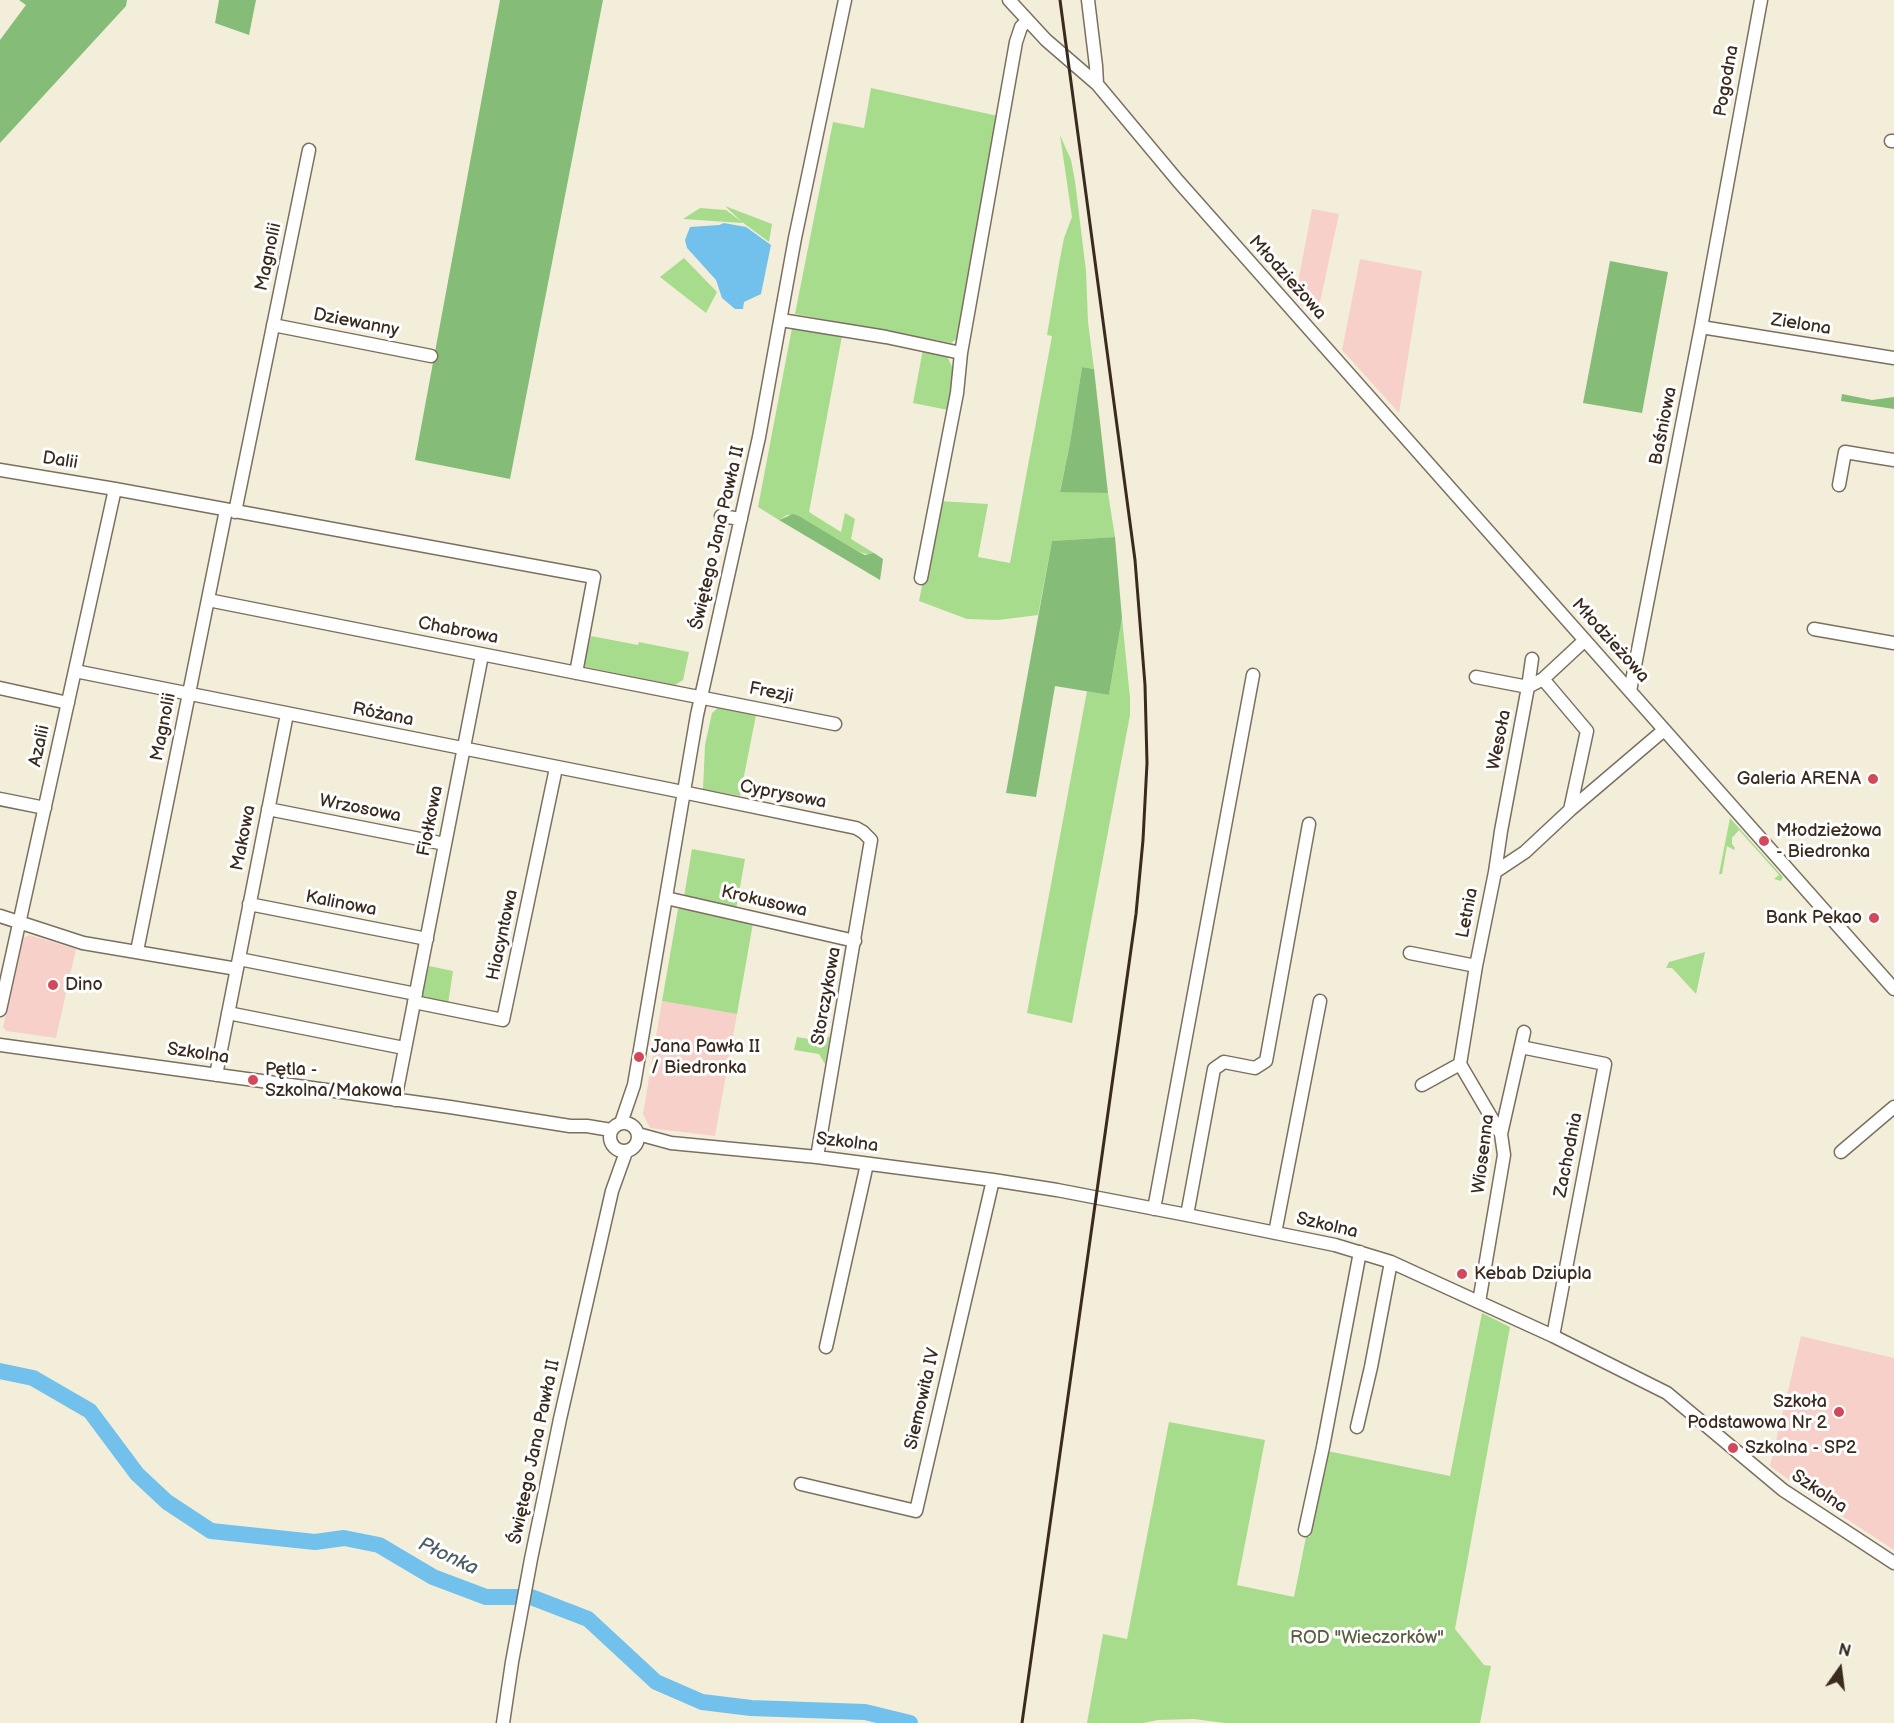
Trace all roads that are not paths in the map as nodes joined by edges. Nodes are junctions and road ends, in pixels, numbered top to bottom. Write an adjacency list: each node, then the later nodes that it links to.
1 (845, 0): 9 (street, Świętego Jana Pawła II)
2 (1009, 0): 5 (street, Młodzieżowa)
3 (1088, 0): 6 (street)
4 (1761, 0): 8 (street, Pogodna)
5 (1027, 21): 6 (street, Młodzieżowa); 12 (street)
6 (1096, 84): 25 (street, Młodzieżowa)
7 (309, 150): 10 (street, Magnolii)
8 (1730, 168): 11 (street, Baśniowa)
9 (781, 320): 12 (street); 21 (street, Świętego Jana Pawła II)
10 (273, 325): 13 (street, Dziewanny); 19 (street, Magnolii)
11 (1701, 327): 14 (street, Zielona); 36 (street, Baśniowa)
12 (962, 352): 22 (street)
13 (431, 356)
14 (1894, 358)
15 (1894, 460): 17 (street)
16 (0, 470): 18 (street, Dalii)
17 (1839, 485)
18 (115, 489): 19 (street, Dalii); 29 (street, Azalii)
19 (230, 511): 23 (street, Magnolii); 30 (street, Dalii)
20 (721, 516): 21 (street)
21 (741, 519): 38 (street, Świętego Jana Pawła II)
22 (921, 578)
23 (208, 600): 27 (street, Chabrowa); 37 (street, Magnolii)
24 (1814, 629): 26 (street)
25 (1585, 640): 33 (street); 36 (street, Młodzieżowa)
26 (1894, 644)
27 (482, 655): 30 (street, Chabrowa); 43 (street, Fiołkowa)
28 (1532, 658): 34 (street, Wesoła)
29 (75, 671): 37 (street, Różana); 39 (street, Azalii)
30 (576, 673): 38 (street, Chabrowa)
31 (1253, 675): 87 (street)
32 (1476, 677): 34 (street)
33 (1543, 679): 34 (street); 49 (street)
34 (1528, 687): 53 (street, Wesoła)
35 (0, 688): 39 (street)
36 (1630, 691): 42 (street, Młodzieżowa)
37 (189, 694): 40 (street, Różana); 60 (street, Magnolii)
38 (701, 698): 41 (street, Frezji); 45 (street, Świętego Jana Pawła II)
39 (68, 703): 47 (street, Azalii)
40 (287, 714): 43 (street, Różana); 48 (street, Makowa)
41 (835, 724)
42 (1664, 730): 49 (street, Letnia); 64 (street, Młodzieżowa)
43 (464, 749): 44 (street, Różana); 52 (street, Fiołkowa)
44 (556, 768): 45 (street, Różana); 65 (street, Hiacyntowa)
45 (683, 793): 51 (street, Cyprysowa); 54 (street, Świętego Jana Pawła II)
46 (0, 799): 47 (street)
47 (45, 808): 57 (street, Azalii)
48 (268, 809): 52 (street, Wrzosowa); 55 (street, Makowa)
49 (1570, 810): 53 (street, Letnia)
50 (1309, 824): 88 (street)
51 (871, 840): 59 (street, Storczykowa)
52 (445, 844): 58 (street, Fiołkowa)
53 (1495, 872): 63 (street, Letnia)
54 (666, 898): 59 (street, Krokusowa); 75 (street, Świętego Jana Pawła II)
55 (249, 904): 58 (street, Kalinowa); 62 (street, Makowa)
56 (0, 916): 57 (street)
57 (19, 924): 60 (street); 67 (street, Azalii)
58 (427, 939): 65 (street, Fiołkowa)
59 (855, 941): 84 (street, Storczykowa)
60 (137, 951): 62 (street)
61 (1410, 953): 63 (street)
62 (238, 964): 65 (street); 68 (street, Makowa)
63 (1476, 966): 73 (street, Letnia)
64 (1894, 989)
65 (415, 998): 72 (street, Fiołkowa)
66 (1320, 1001): 89 (street)
67 (0, 1010)
68 (228, 1013): 72 (street); 74 (street, Makowa)
69 (1524, 1032): 71 (street, Wiosenna)
70 (0, 1045): 74 (street, Szkolna)
71 (1521, 1047): 80 (street, Wiosenna); 93 (street, Zachodnia)
72 (404, 1048): 77 (street, Fiołkowa)
73 (1460, 1064): 76 (street); 80 (street)
74 (216, 1075): 77 (street, Szkolna)
75 (634, 1085): 79 (street, Świętego Jana Pawła II); 81 (street, Świętego Jana Pawła II)
76 (1422, 1085)
77 (395, 1100): 81 (street, Szkolna)
78 (1894, 1107): 83 (street)
79 (636, 1130): 81 (street, Świętego Jana Pawła II); 81 (street, Szkolna); 82 (street, Szkolna)
80 (1501, 1134): 92 (street, Wiosenna)
81 (620, 1140): 82 (street, Szkolna); 99 (street, Świętego Jana Pawła II)
82 (671, 1143): 84 (street, Szkolna)
83 (1841, 1152)
84 (817, 1157): 85 (street, Szkolna)
85 (867, 1164): 86 (street, Szkolna); 94 (street)
86 (993, 1180): 87 (street, Szkolna); 96 (street, Siemowita IV)
87 (1154, 1209): 88 (street, Szkolna)
88 (1187, 1215): 89 (street, Szkolna)
89 (1275, 1233): 90 (street, Szkolna)
90 (1360, 1252): 91 (street, Szkolna); 97 (street)
91 (1391, 1262): 92 (street, Szkolna); 95 (street)
92 (1479, 1302): 93 (street, Szkolna)
93 (1552, 1336): 98 (street, Szkolna)
94 (826, 1347)
95 (1357, 1427)
96 (801, 1484)
97 (1305, 1530)
98 (1894, 1563)
99 (503, 1723)

